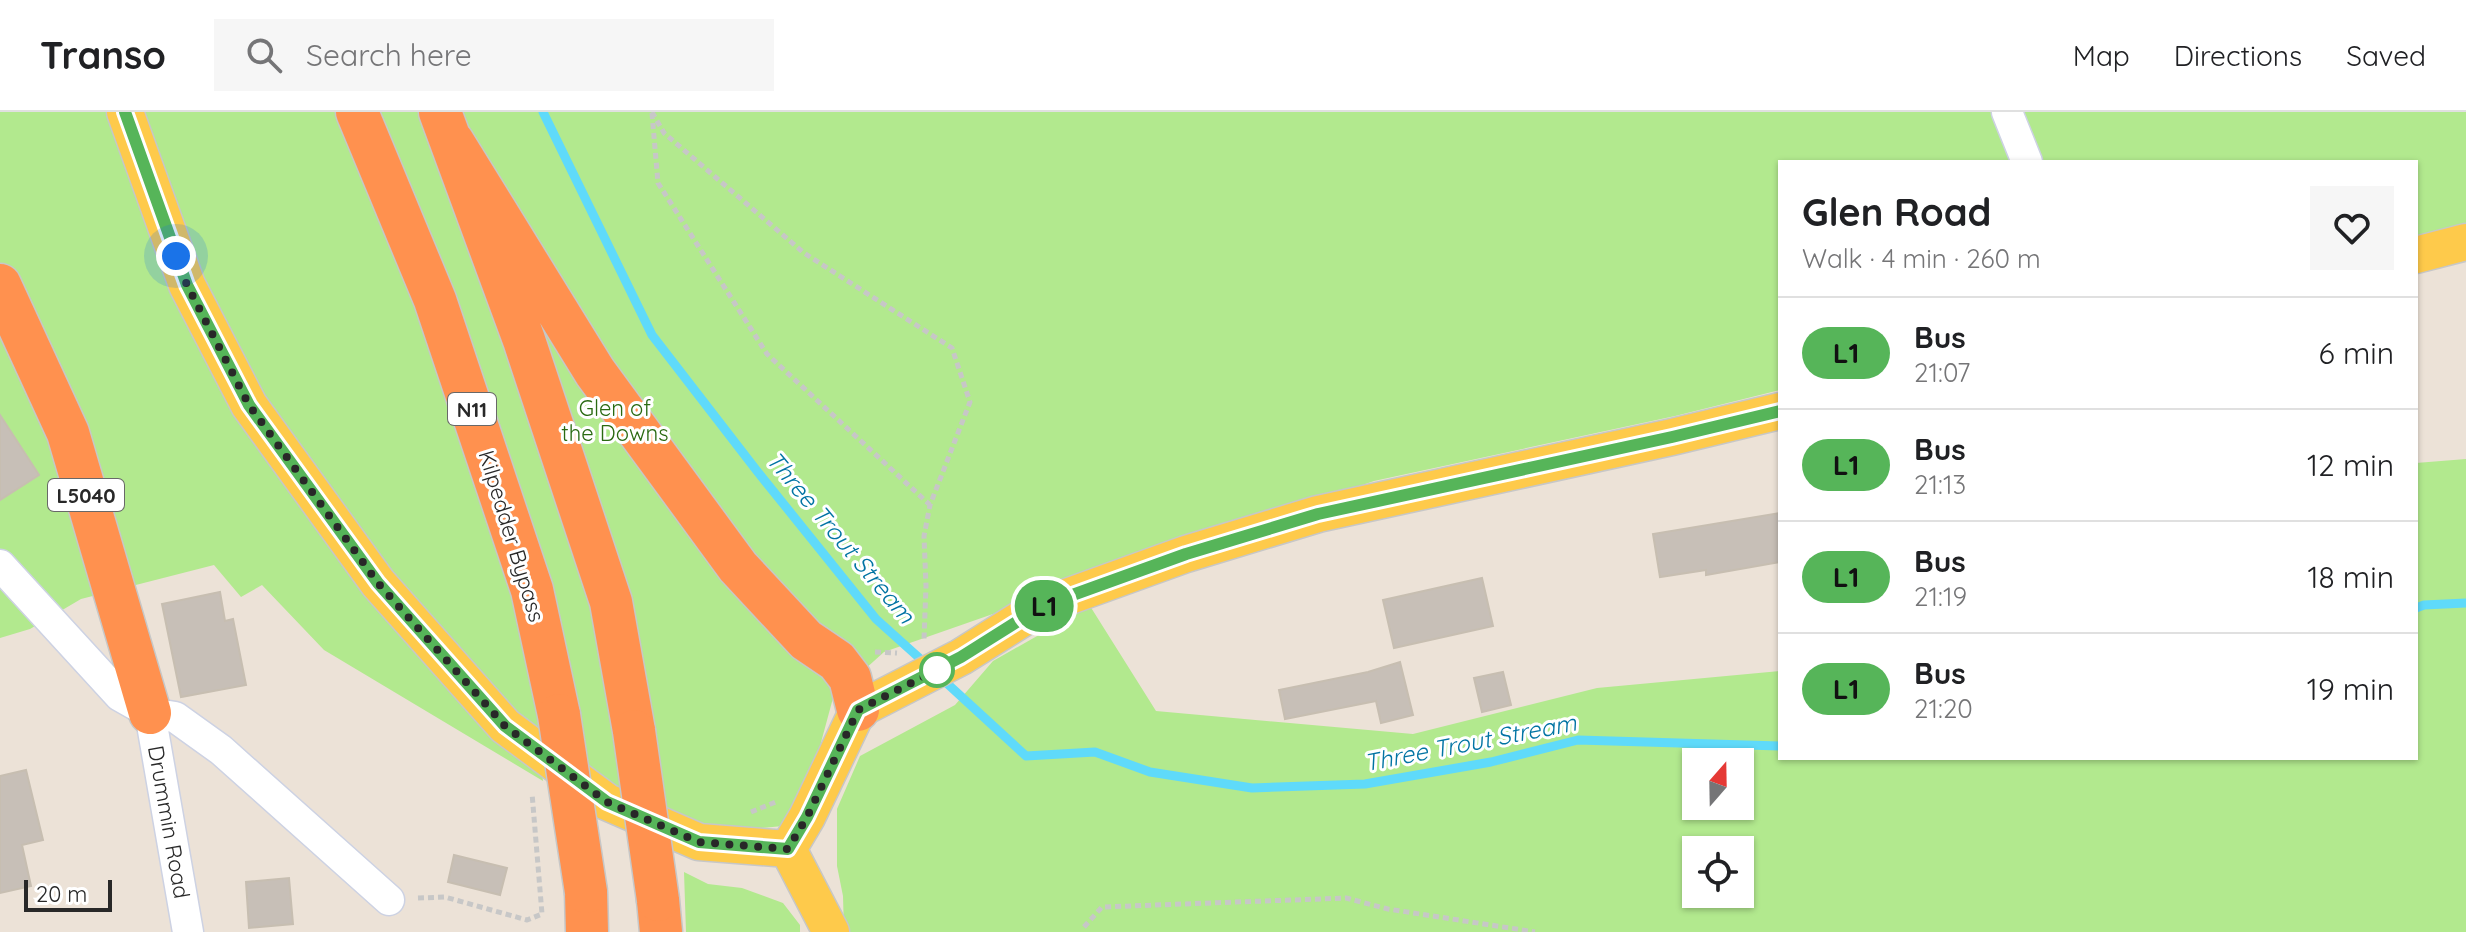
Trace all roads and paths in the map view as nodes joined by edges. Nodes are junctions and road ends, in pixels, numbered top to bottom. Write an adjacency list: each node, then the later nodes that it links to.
1 (125, 112): 20 (main road)
2 (357, 112): 23 (highway, Kilpedder Bypass / N11, bridge)
3 (652, 112): 11 (path); 11 (path)
4 (2007, 112): 6 (street)
5 (447, 127): 16 (highway); 24 (highway, bridge)
6 (2026, 160)
7 (2466, 242): 8 (main road)
8 (2418, 254)
9 (0, 285): 17 (highway, L5040)
10 (1778, 411): 15 (main road)
11 (930, 505): 13 (path)
12 (0, 565): 17 (street)
13 (924, 649)
14 (868, 650): 15 (path)
15 (904, 668): 16 (main road)
16 (858, 710): 21 (main road)
17 (150, 713): 22 (street); 26 (street, Drummin Road / L5040)
18 (531, 781): 22 (path)
19 (782, 800): 20 (path)
20 (728, 844): 21 (main road)
21 (788, 849): 27 (main road)
22 (389, 900)
23 (586, 912)
24 (659, 916)
25 (1084, 927): 28 (path)
26 (188, 932)
27 (831, 932)
28 (1535, 932)

